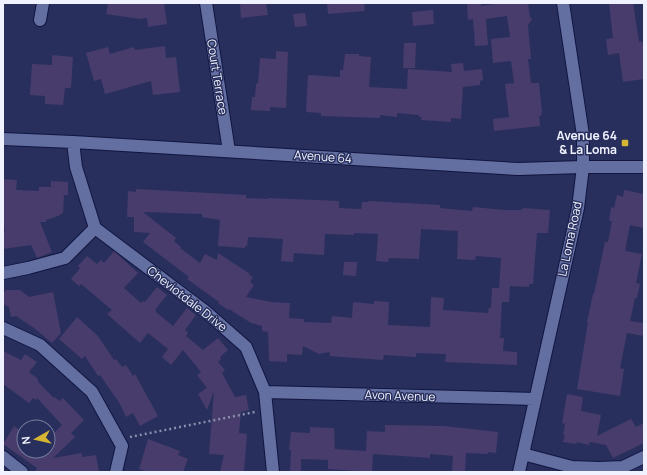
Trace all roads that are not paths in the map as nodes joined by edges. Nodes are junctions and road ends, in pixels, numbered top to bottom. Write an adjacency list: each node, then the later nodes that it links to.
1 (43, 3): 4 (street)
2 (206, 3): 7 (street, Court Terrace)
3 (563, 3): 8 (street, La Loma Road)
4 (40, 20)
5 (3, 139): 6 (street, Avenue 64)
6 (74, 142): 7 (street, Avenue 64); 10 (street)
7 (229, 151): 8 (street, Avenue 64)
8 (582, 167): 9 (street, Avenue 64); 14 (street, La Loma Road)
9 (644, 167)
10 (95, 228): 11 (street); 13 (street, Cheviotdale Drive)
11 (3, 273)
12 (3, 328): 19 (street)
13 (266, 392): 14 (street, Avon Avenue); 20 (street, Cheviotdale Drive)
14 (535, 399): 15 (street, La Loma Road)
15 (523, 454): 17 (street); 21 (street, La Loma Road)
16 (3, 458): 18 (street)
17 (644, 458)
18 (22, 472)
19 (116, 472)
20 (273, 472)
21 (519, 472)

